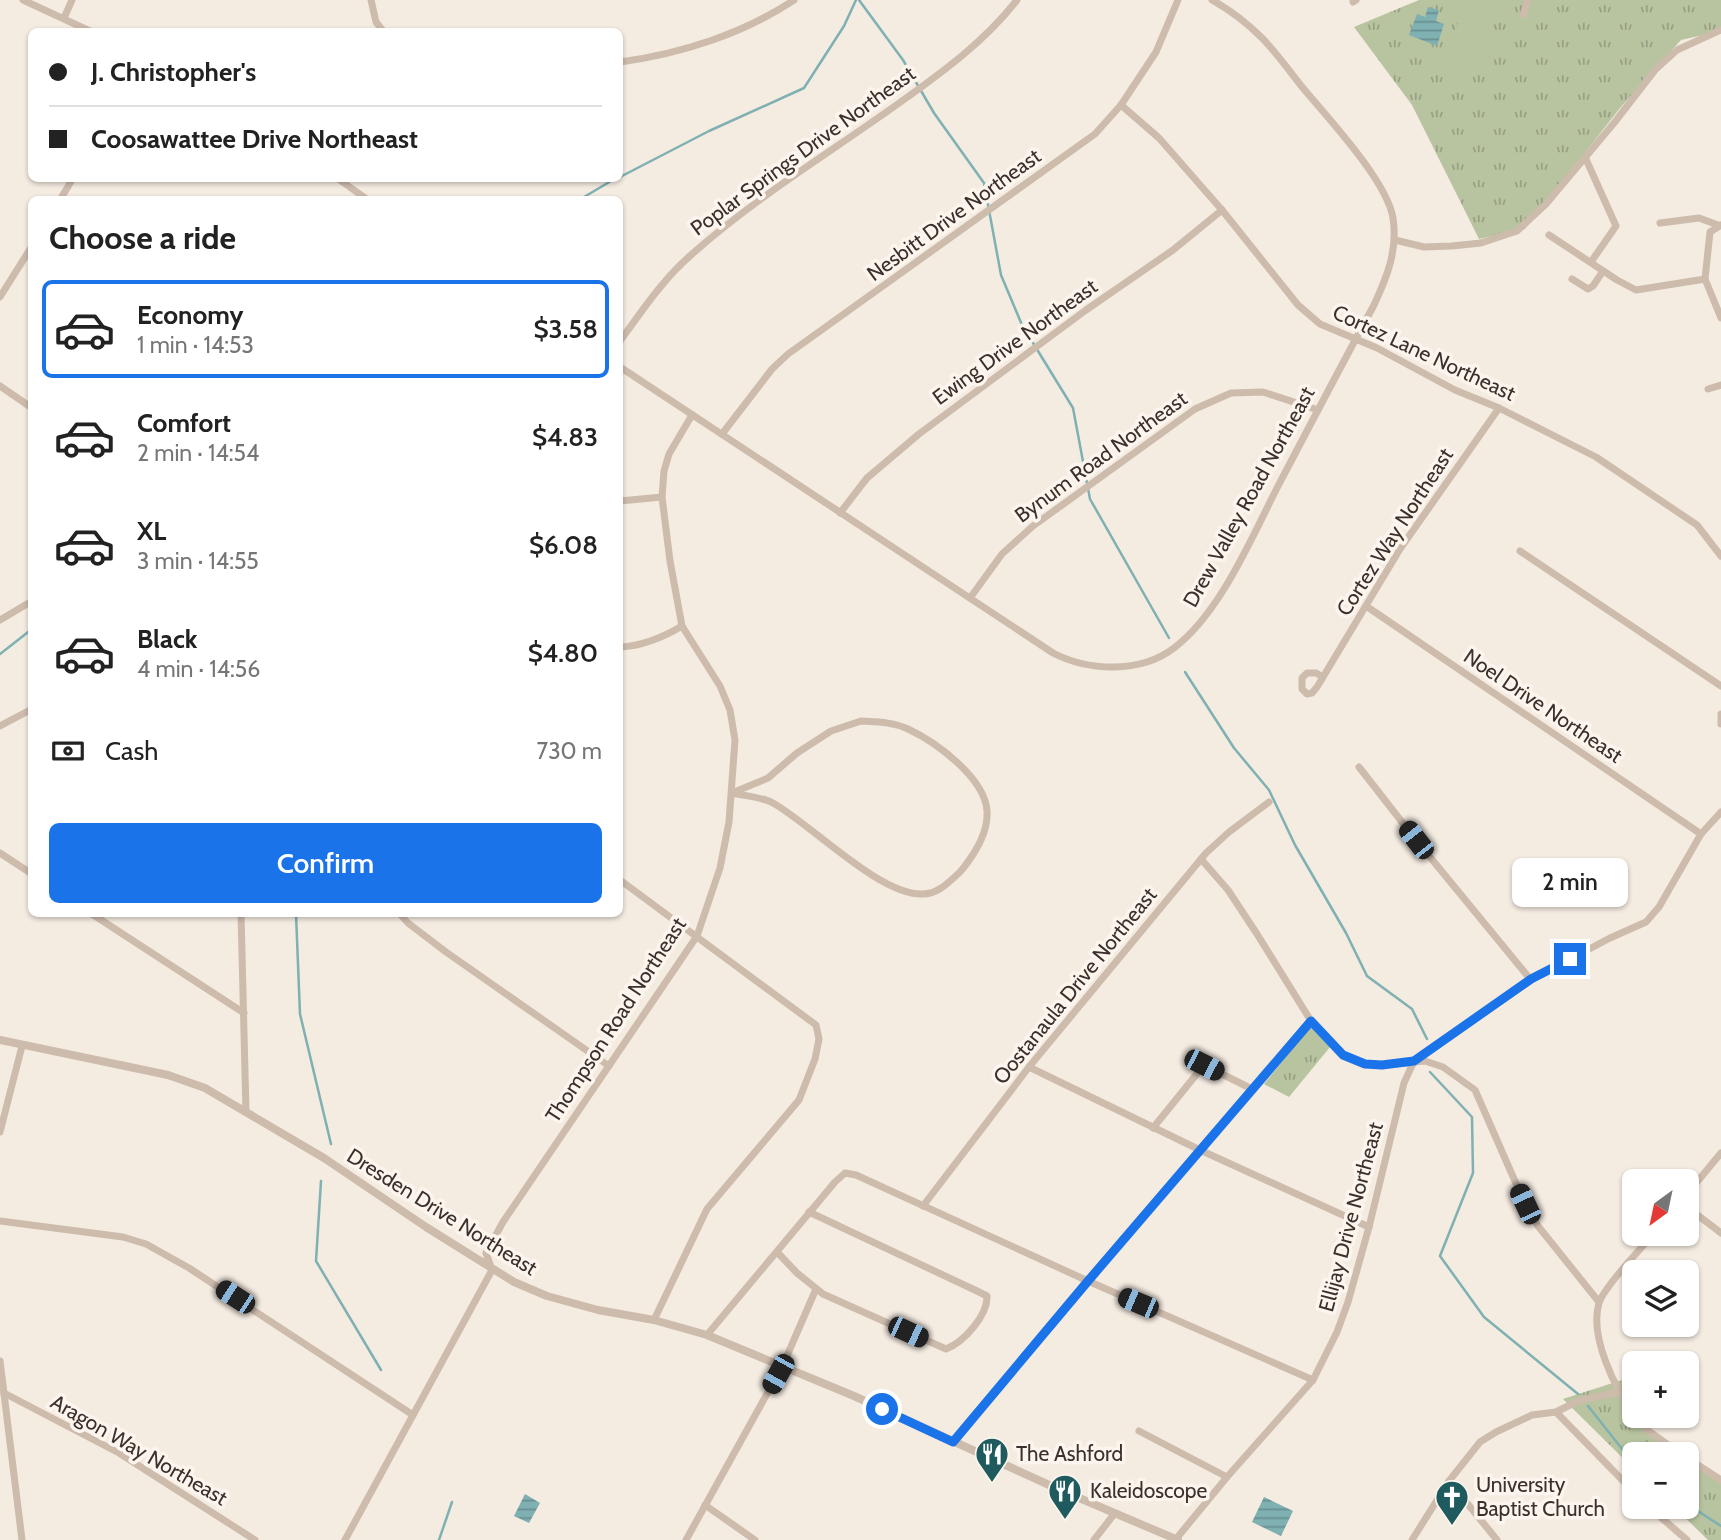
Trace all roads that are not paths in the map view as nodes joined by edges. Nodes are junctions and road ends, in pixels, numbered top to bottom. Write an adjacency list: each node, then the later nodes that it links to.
1 (23, 0): 10 (street)
2 (72, 0): 10 (street)
3 (371, 0): 12 (street)
4 (794, 0): 14 (street)
5 (1017, 0): 31 (street, Poplar Springs Drive Northeast)
6 (1178, 0): 15 (street, Nesbitt Drive Northeast)
7 (1212, 0): 23 (street, Drew Valley Road Northeast)
8 (1528, 0): 9 (street)
9 (1523, 15)
10 (64, 18): 11 (street)
11 (84, 28)
12 (381, 28)
13 (1721, 30): 16 (street)
14 (623, 62)
15 (1121, 105): 19 (street, Cortez Lane Northeast); 41 (street, Nesbitt Drive Northeast)
16 (1585, 157): 23 (street); 25 (street)
17 (343, 182): 18 (street)
18 (362, 196)
19 (1222, 210): 32 (street, Cortez Lane Northeast); 44 (street, Ewing Drive Northeast)
20 (1660, 223): 21 (street)
21 (1719, 225): 28 (street)
22 (1549, 235): 25 (street)
23 (1395, 240): 32 (street, Drew Valley Road Northeast)
24 (28, 252): 29 (street)
25 (1591, 262): 26 (street)
26 (1603, 271): 27 (street); 28 (street)
27 (1572, 279)
28 (1705, 279): 30 (street)
29 (0, 297)
30 (1721, 318)
31 (623, 337)
32 (1356, 339): 38 (street, Cortez Lane Northeast); 39 (street, Drew Valley Road Northeast)
33 (623, 369): 40 (street, Drew Valley Road Northeast)
34 (1721, 385): 36 (street)
35 (0, 386): 37 (street)
36 (1708, 388)
37 (28, 405)
38 (1499, 408): 46 (street, Cortez Lane Northeast); 49 (street, Cortez Way Northeast)
39 (1318, 410): 47 (street, Bynum Road Northeast); 47 (street, Drew Valley Road Northeast)
40 (692, 415): 41 (street, Drew Valley Road Northeast); 42 (street, Thompson Road Northeast)
41 (722, 435): 44 (street, Drew Valley Road Northeast)
42 (662, 497): 43 (street); 51 (street, Thompson Road Northeast)
43 (623, 501)
44 (840, 513): 47 (street, Drew Valley Road Northeast)
45 (1520, 551): 54 (street)
46 (1721, 556)
47 (970, 598)
48 (28, 603): 50 (street)
49 (1366, 606): 53 (street, Cortez Way Northeast); 63 (street, Noel Drive Northeast)
50 (0, 620)
51 (682, 626): 52 (street); 60 (street, Thompson Road Northeast)
52 (623, 647)
53 (1323, 677)
54 (1721, 686)
55 (28, 711): 58 (street)
56 (1721, 714): 57 (street)
57 (1721, 724)
58 (0, 726)
59 (1359, 767): 72 (street)
60 (732, 793): 60 (street); 71 (street, Thompson Road Northeast)
61 (1269, 802): 65 (street, Oostanaula Drive Northeast)
62 (1721, 812): 63 (street)
63 (1701, 834): 72 (street)
64 (0, 853): 66 (street)
65 (1201, 859): 74 (street); 79 (street, Oostanaula Drive Northeast)
66 (28, 871)
67 (623, 882): 71 (street)
68 (97, 917): 73 (street)
69 (241, 917): 73 (street)
70 (403, 917): 78 (street)
71 (697, 936): 78 (street, Thompson Road Northeast); 99 (street)
72 (1531, 979): 77 (street)
73 (244, 1013): 81 (street)
74 (1311, 1021): 77 (street); 80 (street)
75 (0, 1040): 76 (street, Dresden Drive Northeast)
76 (22, 1046): 81 (street, Dresden Drive Northeast); 83 (street)
77 (1414, 1061): 91 (street, Ellijay Drive Northeast); 98 (street)
78 (609, 1066): 95 (street, Thompson Road Northeast)
79 (1029, 1067): 82 (street); 87 (street, Oostanaula Drive Northeast)
80 (1252, 1089): 82 (street); 84 (street)
81 (246, 1112): 95 (street, Dresden Drive Northeast)
82 (1153, 1128): 84 (street)
83 (0, 1132)
84 (1200, 1150): 91 (street); 96 (street)
85 (1721, 1153): 86 (street)
86 (1699, 1180)
87 (923, 1206): 88 (street); 96 (street)
88 (809, 1212): 94 (street); 97 (street)
89 (1699, 1216): 92 (street)
90 (0, 1221): 108 (street)
91 (1369, 1227): 103 (street, Ellijay Drive Northeast)
92 (1721, 1233)
93 (1644, 1246): 98 (street)
94 (777, 1252): 97 (street); 100 (street)
95 (492, 1270): 99 (street, Dresden Drive Northeast); 108 (street)
96 (1088, 1281): 103 (street); 111 (street)
97 (816, 1289): 102 (street)
98 (1599, 1302): 105 (street)
99 (654, 1320): 100 (street, Dresden Drive Northeast)
100 (707, 1335): 102 (street, Dresden Drive Northeast)
101 (0, 1361): 104 (street)
102 (783, 1365): 111 (street, Dresden Drive Northeast); 118 (street)
103 (1313, 1380): 114 (street, Ellijay Drive Northeast)
104 (4, 1392): 121 (street); 122 (street, Aragon Way Northeast)
105 (1618, 1392): 106 (street); 107 (street)
106 (1622, 1397)
107 (1556, 1412): 115 (street); 117 (street)
108 (413, 1415): 123 (street)
109 (1645, 1428): 112 (street)
110 (1139, 1431): 114 (street)
111 (953, 1442): 119 (street, Dresden Drive Northeast)
112 (1664, 1442)
113 (1699, 1466): 116 (street)
114 (1227, 1477): 127 (street, Ellijay Drive Northeast)
115 (1622, 1480)
116 (1721, 1480)
117 (1449, 1481): 128 (street); 129 (street)
118 (705, 1505): 124 (street); 125 (street)
119 (1115, 1513): 126 (street); 127 (street, Dresden Drive Northeast)
120 (1663, 1519): 130 (street)
121 (22, 1540)
122 (256, 1540)
123 (345, 1540)
124 (686, 1540)
125 (755, 1540)
126 (1094, 1540)
127 (1177, 1540)
128 (1412, 1540)
129 (1497, 1540)
130 (1687, 1540)

